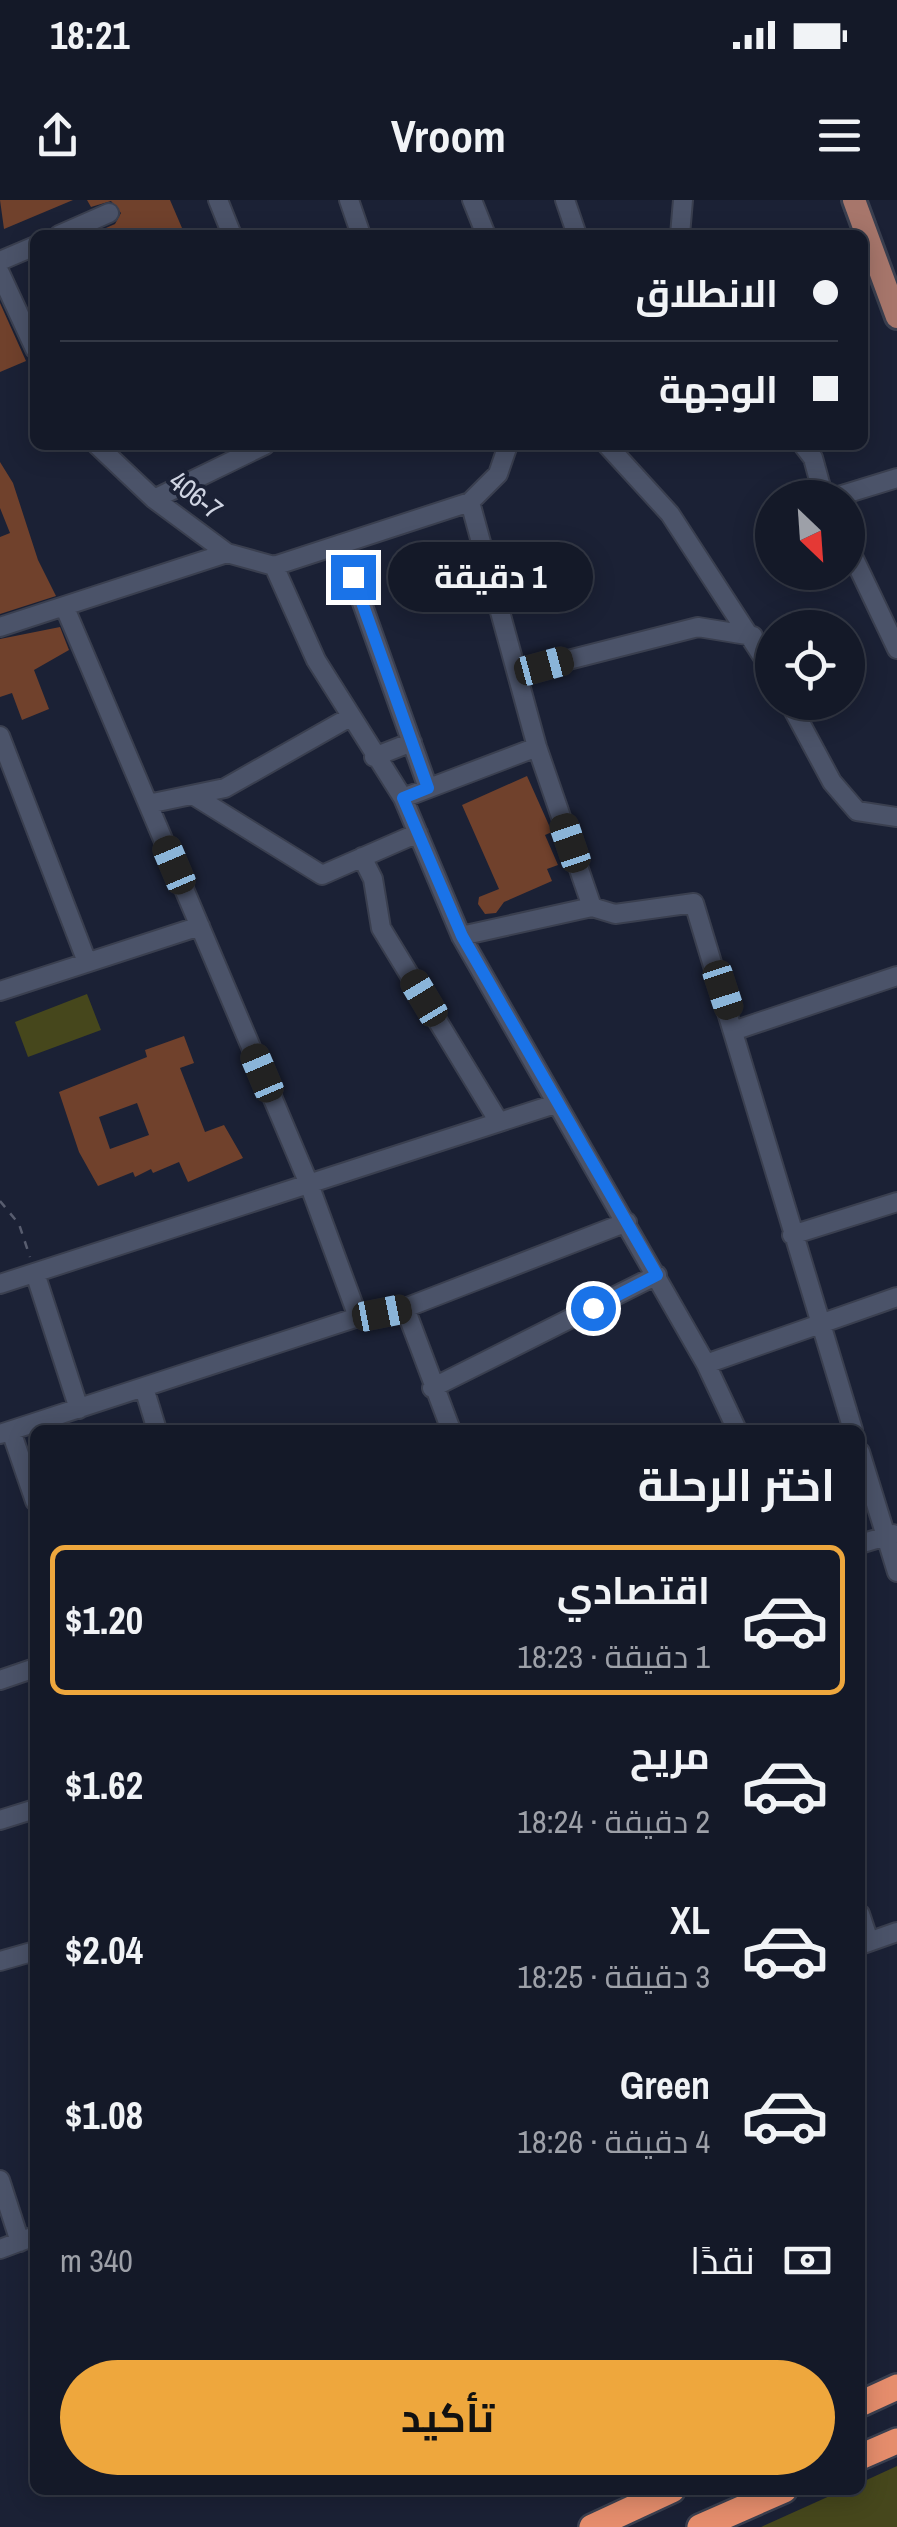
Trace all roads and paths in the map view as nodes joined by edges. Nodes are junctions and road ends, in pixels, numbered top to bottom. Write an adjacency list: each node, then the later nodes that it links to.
1 (218, 200): 9 (street)
2 (349, 200): 10 (street)
3 (472, 200): 11 (street)
4 (565, 200): 12 (street)
5 (683, 200): 13 (street)
6 (854, 200): 17 (main road)
7 (109, 213): 8 (street)
8 (70, 230)
9 (230, 230)
10 (359, 230)
11 (484, 230)
12 (575, 230)
13 (680, 230)
14 (30, 248): 15 (street)
15 (0, 261)
16 (0, 273): 19 (street)
17 (891, 274): 18 (main road)
18 (897, 318)
19 (30, 338)
20 (102, 450): 28 (street, 406-7)
21 (255, 450): 28 (street)
22 (506, 450): 29 (street)
23 (612, 450): 36 (street)
24 (807, 450): 26 (street)
25 (897, 478): 27 (street)
26 (819, 480)
27 (865, 488)
28 (154, 499): 31 (street, 406-7)
29 (470, 502): 30 (street); 39 (street)
30 (341, 544): 32 (street); 43 (street)
31 (227, 553): 32 (street, 406-7); 34 (street)
32 (274, 566): 40 (street)
33 (865, 582): 38 (street)
34 (65, 608): 35 (street); 49 (street)
35 (0, 628)
36 (753, 636): 37 (street); 39 (street)
37 (755, 640)
38 (897, 649)
39 (516, 673): 44 (street)
40 (350, 717): 45 (street); 47 (street)
41 (799, 720): 50 (street)
42 (0, 736): 56 (street)
43 (412, 742): 45 (street); 46 (street)
44 (537, 747): 46 (street); 53 (street)
45 (374, 757): 48 (street)
46 (428, 788): 48 (street)
47 (193, 795): 49 (street); 52 (street)
48 (403, 798): 51 (street)
49 (148, 804): 54 (street)
50 (897, 817)
51 (418, 833): 52 (street); 55 (street)
52 (362, 857): 61 (street)
53 (592, 907): 55 (street); 59 (street)
54 (200, 926): 56 (street); 62 (street)
55 (462, 936): 60 (street)
56 (87, 962): 58 (street)
57 (897, 976): 59 (street)
58 (0, 991)
59 (736, 1030): 66 (street)
60 (555, 1104): 61 (street); 65 (street)
61 (499, 1122): 62 (street)
62 (309, 1184): 67 (street); 72 (street)
63 (0, 1202): 67 (path)
64 (897, 1202): 66 (street)
65 (626, 1222): 68 (street); 71 (street)
66 (792, 1235): 73 (street)
67 (36, 1273): 69 (street); 77 (street)
68 (657, 1275): 74 (street); 76 (street)
69 (0, 1284)
70 (897, 1297): 73 (street)
71 (405, 1308): 72 (street); 76 (street)
72 (358, 1317): 75 (street)
73 (820, 1323): 74 (street); 81 (street)
74 (706, 1364): 80 (street)
75 (144, 1388): 77 (street); 78 (street)
76 (432, 1388): 79 (street)
77 (78, 1409): 82 (street)
78 (155, 1425)
79 (448, 1425)
80 (734, 1425)
81 (851, 1425)
82 (6, 1433): 84 (street)
83 (865, 1465): 85 (street)
84 (30, 1489)
85 (891, 1534): 86 (street); 87 (street)
86 (865, 1542)
87 (897, 1572)
88 (30, 1670): 89 (street)
89 (0, 1680)
90 (30, 1811): 91 (street)
91 (0, 1820)
92 (897, 1932): 93 (street)
93 (865, 1943)
94 (30, 1953): 95 (street)
95 (0, 1962)
96 (0, 2180): 97 (street)
97 (27, 2239): 98 (street)
98 (0, 2249)
99 (897, 2387): 100 (highway)
100 (865, 2402)
101 (897, 2441): 102 (highway)
102 (865, 2455)
103 (662, 2495): 105 (highway)
104 (763, 2495): 106 (highway)
105 (601, 2525)
106 (700, 2527)

